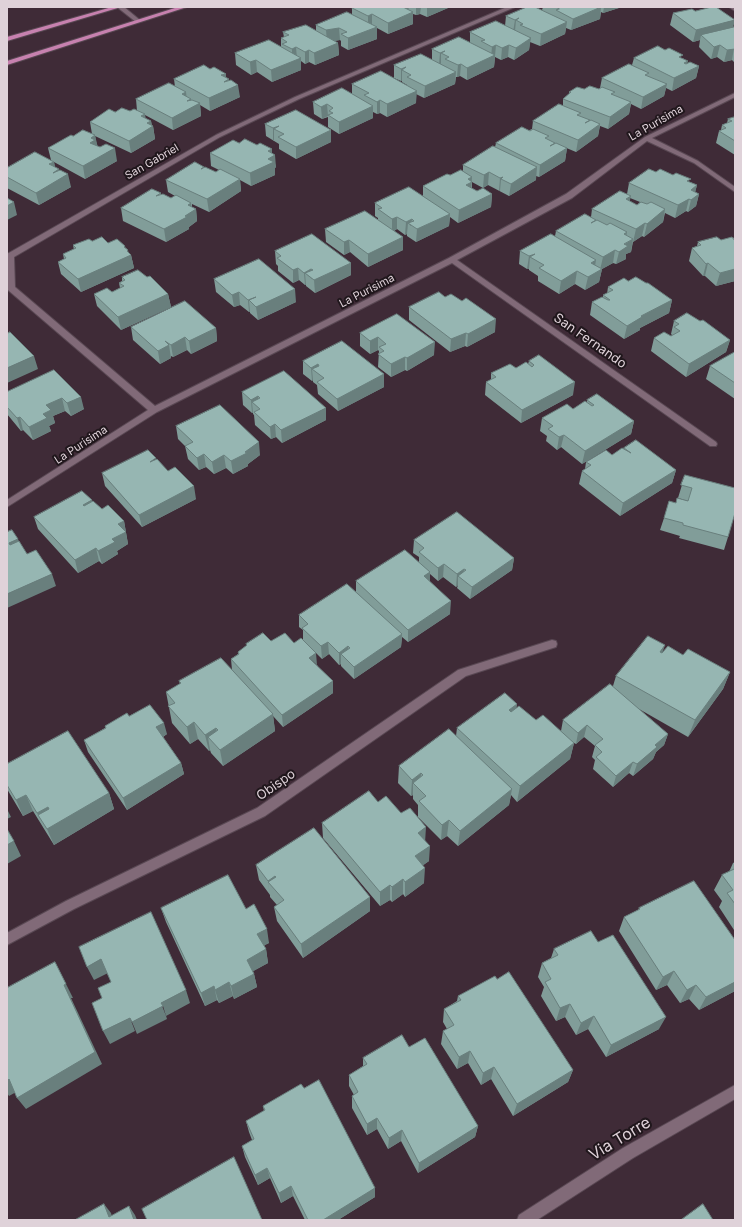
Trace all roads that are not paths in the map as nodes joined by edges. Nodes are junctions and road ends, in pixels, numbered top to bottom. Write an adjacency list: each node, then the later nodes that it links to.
1 (119, 7): 6 (street); 7 (main road)
2 (184, 7): 6 (main road)
3 (512, 7): 13 (street, San Gabriel)
4 (732, 7): 5 (street)
5 (735, 9)
6 (138, 21): 8 (main road)
7 (7, 39)
8 (7, 63)
9 (735, 95): 10 (street, La Purisima)
10 (647, 138): 11 (street); 12 (street, La Purisima)
11 (735, 190)
12 (452, 260): 13 (street, La Purisima); 14 (street, San Fernando)
13 (154, 410): 15 (street, La Purisima)
14 (713, 444)
15 (7, 504)
16 (552, 644): 17 (street, Obispo)
17 (7, 939)
18 (735, 1092): 19 (street, Via Torre)
19 (524, 1220)

